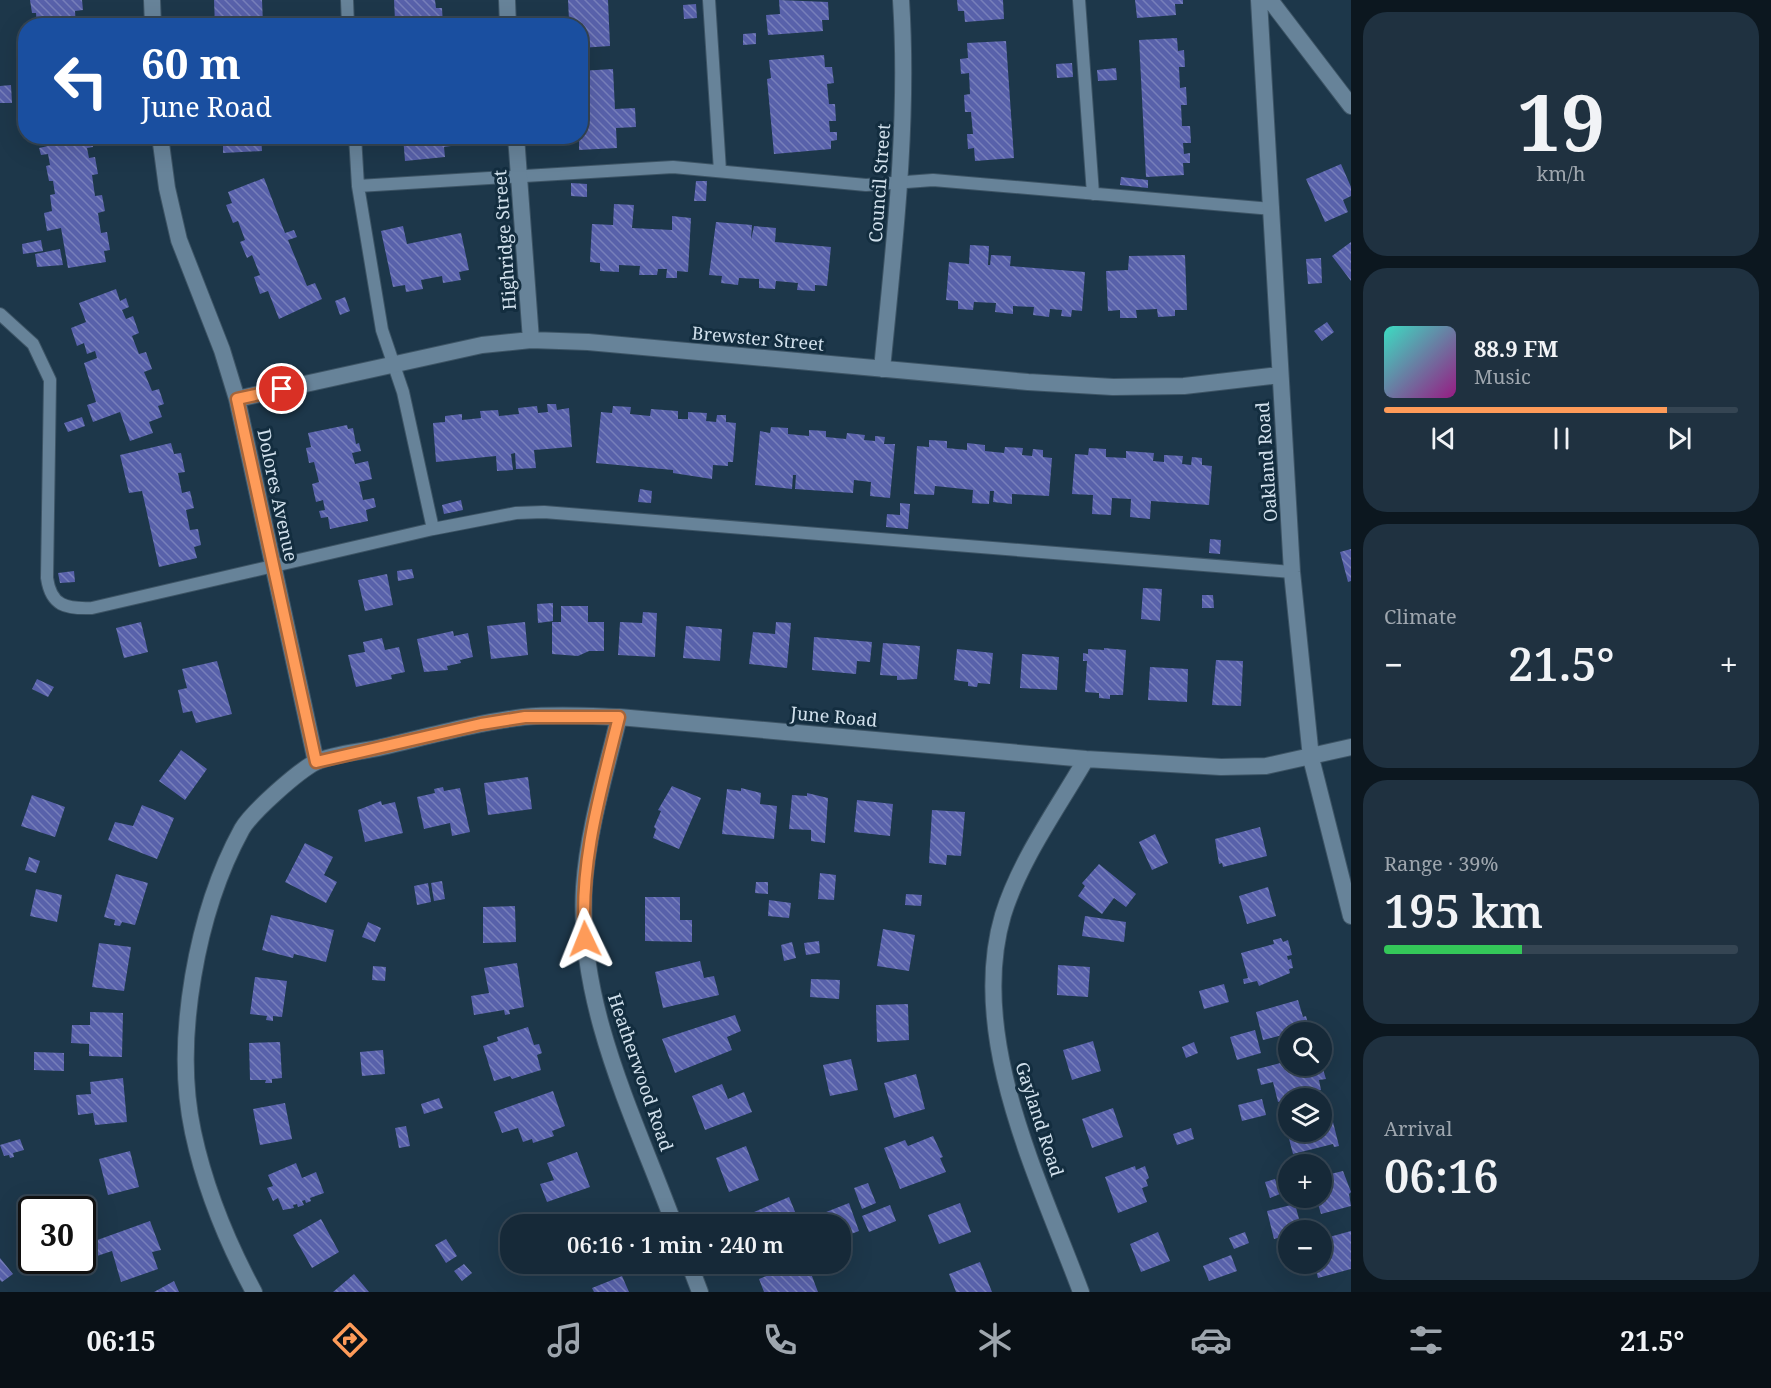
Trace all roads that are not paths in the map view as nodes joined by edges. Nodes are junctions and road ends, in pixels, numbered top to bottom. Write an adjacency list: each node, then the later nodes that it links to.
1 (152, 0): 9 (street)
2 (347, 0): 10 (lane)
3 (507, 0): 11 (street)
4 (709, 0): 16 (lane)
5 (901, 0): 18 (street, Council Street)
6 (1079, 0): 20 (lane)
7 (1259, 0): 21 (street, Oakland Road)
8 (1270, 0): 12 (street)
9 (153, 18)
10 (348, 18)
11 (508, 18)
12 (1351, 106)
13 (161, 144): 27 (street, Dolores Avenue)
14 (355, 144): 19 (lane)
15 (517, 144): 17 (street, Highridge Street)
16 (720, 171): 17 (lane); 18 (lane)
17 (519, 176): 19 (lane); 23 (street, Highridge Street)
18 (900, 182): 20 (lane); 25 (street, Council Street)
19 (358, 186): 24 (lane)
20 (1093, 194): 21 (lane)
21 (1273, 209): 26 (street, Oakland Road)
22 (0, 314): 29 (lane)
23 (531, 340): 24 (street, Brewster Street); 25 (street, Brewster Street)
24 (394, 363): 27 (street, Brewster Street); 28 (lane)
25 (882, 369): 26 (street, Brewster Street)
26 (1280, 375): 30 (street, Oakland Road)
27 (237, 399): 29 (street, Dolores Avenue)
28 (433, 528): 29 (lane); 30 (lane)
29 (273, 565): 35 (street, Dolores Avenue)
30 (1292, 572): 33 (street, Oakland Road)
31 (619, 717): 34 (street, June Road); 35 (street, June Road); 37 (street, Heatherwood Road)
32 (1351, 747): 33 (street, June Road)
33 (1311, 758): 34 (street, June Road); 36 (street, Oakland Road)
34 (1086, 759): 41 (street, Gayland Road)
35 (316, 762): 39 (street)
36 (1351, 916)
37 (670, 1214)
38 (693, 1274): 40 (street)
39 (254, 1292)
40 (700, 1292)
41 (1080, 1292)

